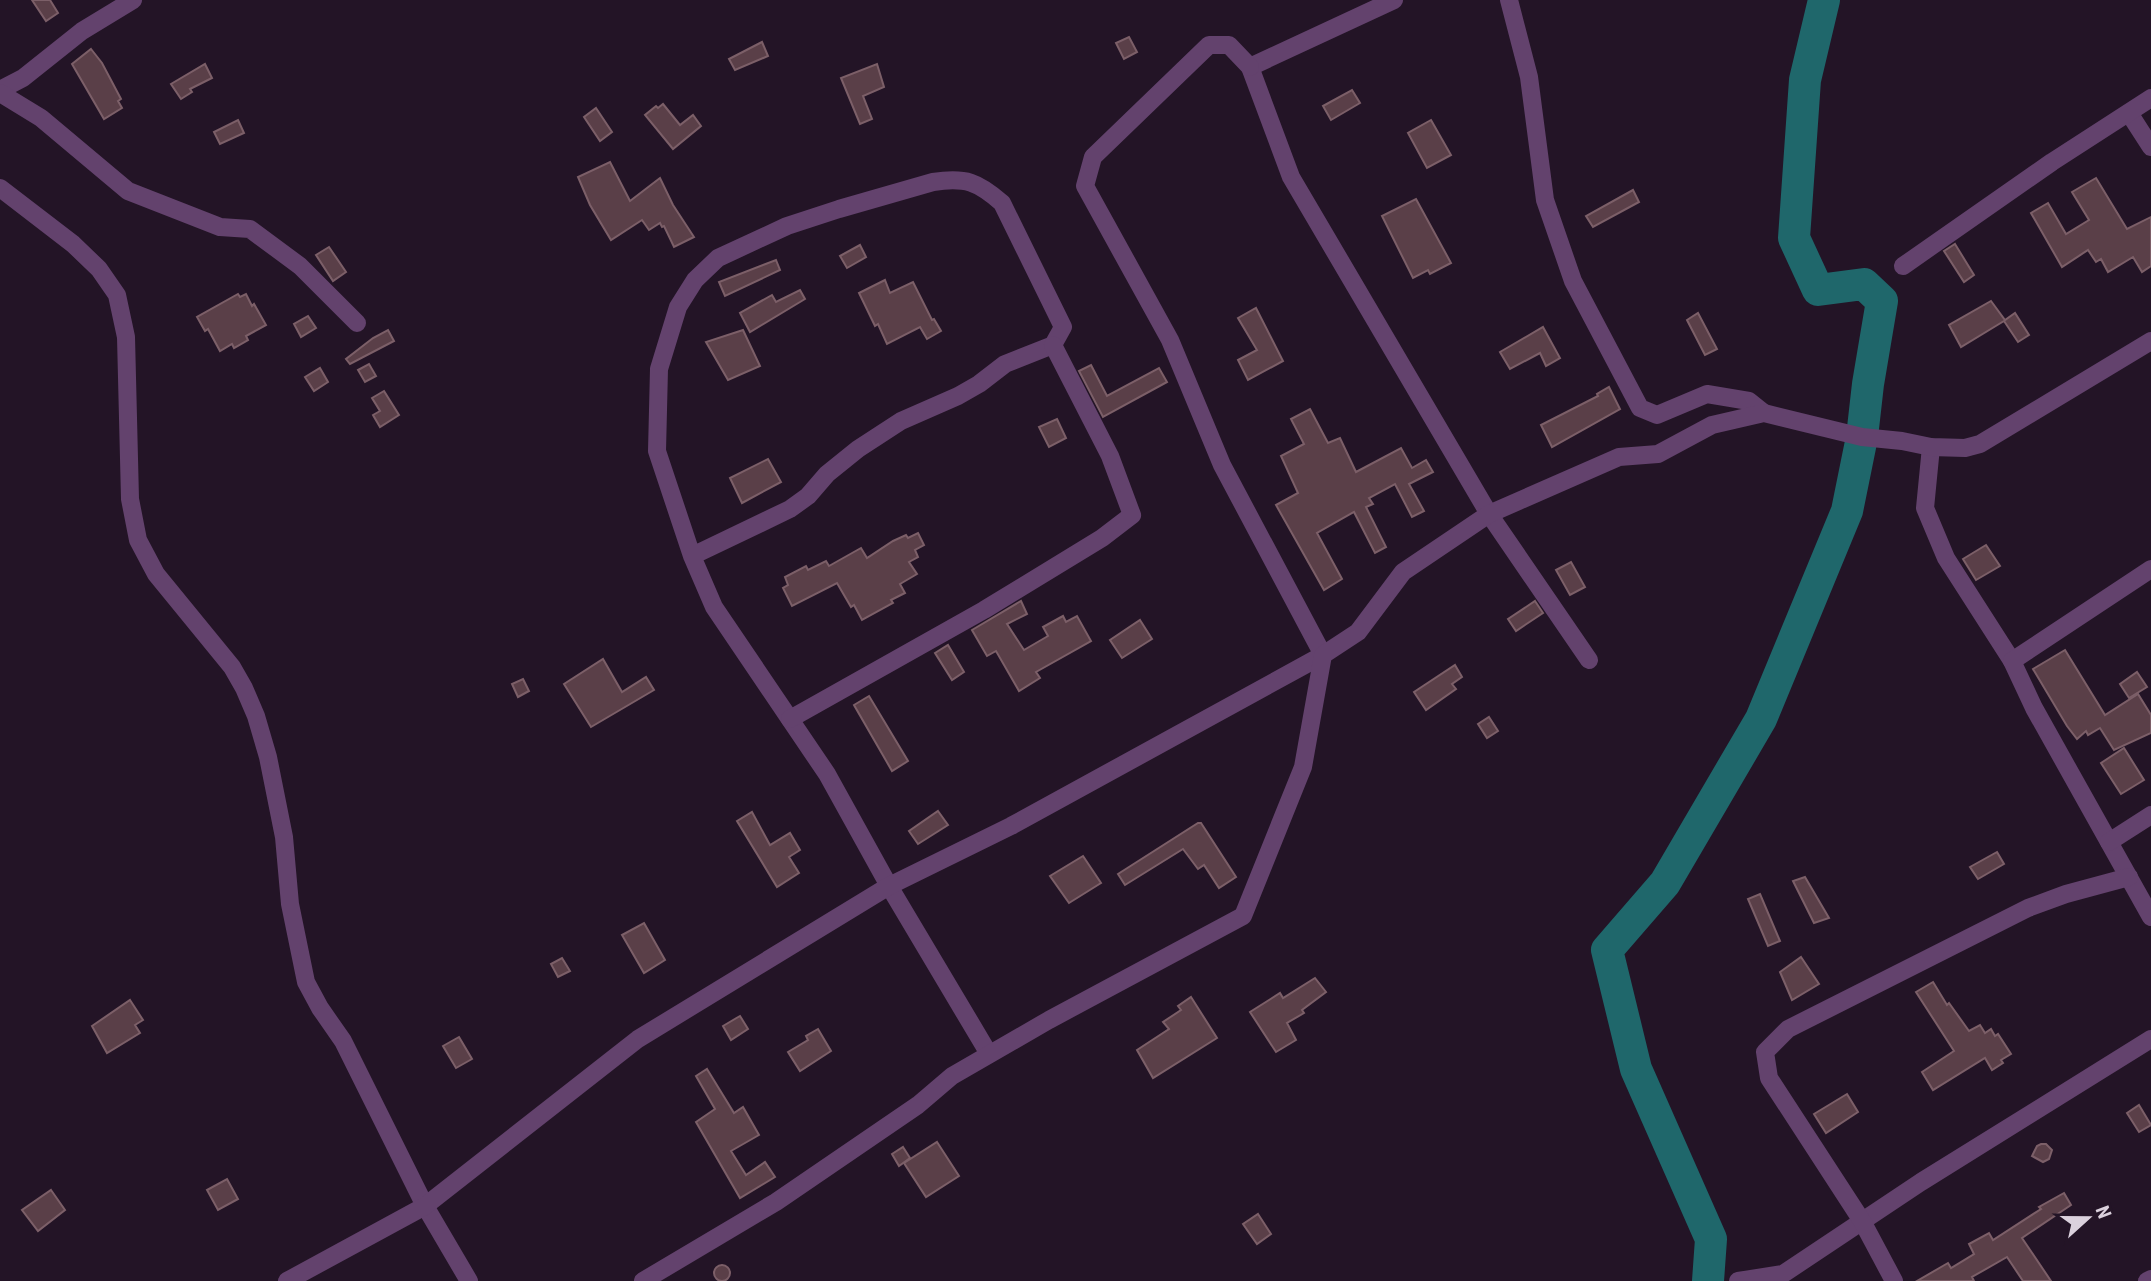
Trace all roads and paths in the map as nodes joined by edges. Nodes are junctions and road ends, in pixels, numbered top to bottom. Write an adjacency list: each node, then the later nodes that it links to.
1 (133, 0): 5 (street)
2 (1394, 0): 4 (street)
3 (1509, 0): 14 (street)
4 (1250, 67): 16 (street); 19 (street)
5 (0, 91): 11 (street)
6 (2151, 98): 7 (street)
7 (2129, 113): 8 (street); 10 (street)
8 (2151, 147)
9 (0, 188): 30 (street)
10 (1903, 266)
11 (357, 323)
12 (2151, 341): 15 (street)
13 (1053, 345): 17 (street); 17 (street); 22 (street)
14 (1764, 412): 15 (street); 16 (street)
15 (1931, 447): 21 (street)
16 (1489, 514): 19 (street); 20 (street)
17 (692, 556): 22 (street)
18 (2151, 569): 21 (street)
19 (1323, 655): 26 (street); 29 (street)
20 (1589, 660)
21 (2012, 661): 24 (street)
22 (790, 719): 26 (street)
23 (2151, 815): 24 (street)
24 (2109, 842): 25 (street)
25 (2129, 877): 27 (street); 31 (street)
26 (889, 886): 29 (street); 30 (street)
27 (2151, 917)
28 (2151, 1040): 31 (street)
29 (989, 1054): 34 (street)
30 (425, 1206): 32 (street); 33 (street)
31 (1862, 1222): 35 (street); 36 (street)
32 (287, 1281)
33 (468, 1281)
34 (643, 1281)
35 (1738, 1281)
36 (1894, 1281)

